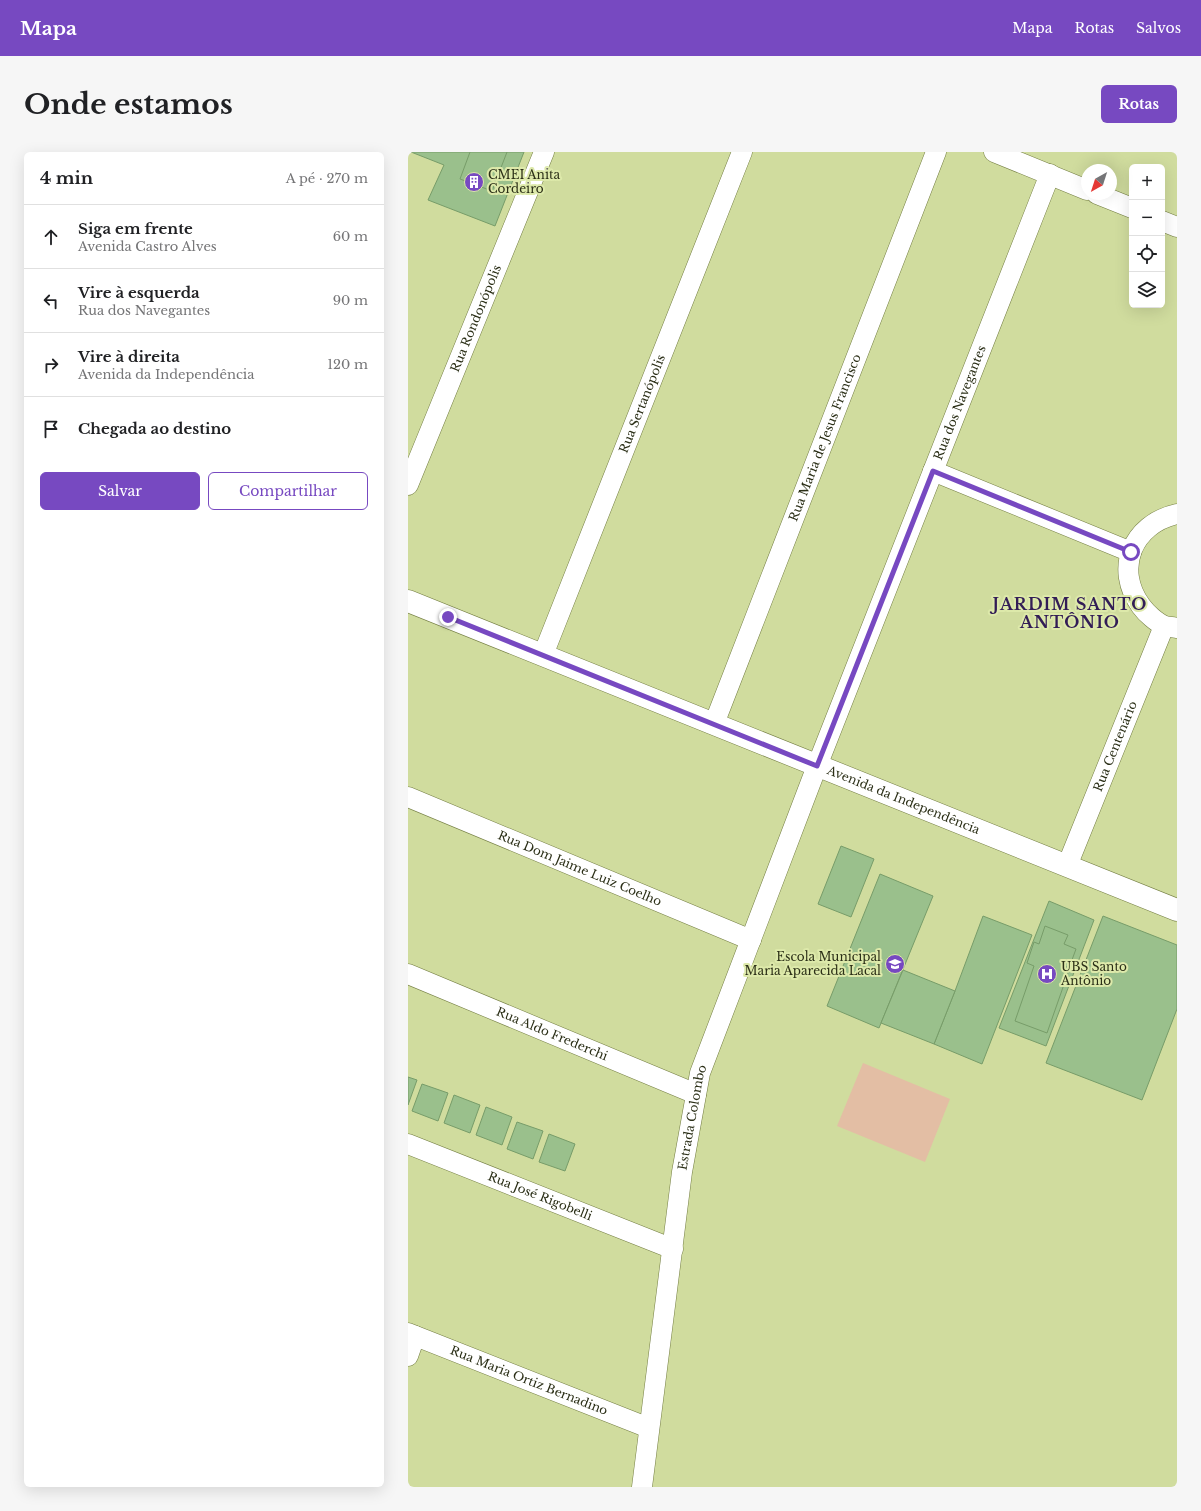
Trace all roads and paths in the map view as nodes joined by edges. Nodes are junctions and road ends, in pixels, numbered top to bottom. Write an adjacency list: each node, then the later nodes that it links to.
1 (544, 152): 12 (street, Rua Rondonópolis)
2 (742, 152): 17 (street, Rua Sertanópolis)
3 (936, 152): 18 (street, Rua Maria de Jesus Francisco)
4 (994, 152): 5 (street)
5 (1050, 174): 6 (street); 11 (street, Rua dos Navegantes)
6 (1081, 187)
7 (1112, 200): 8 (street)
8 (1129, 207)
9 (1165, 222): 10 (street)
10 (1177, 227)
11 (933, 471): 14 (street); 19 (street, Rua dos Navegantes)
12 (408, 485)
13 (1177, 514): 14 (street)
14 (1131, 552): 16 (street)
15 (408, 601): 17 (street, Avenida da Independência)
16 (1171, 627): 21 (street, Rua Centenário)
17 (543, 655): 18 (street, Avenida da Independência)
18 (714, 724): 19 (street, Avenida da Independência)
19 (817, 766): 21 (street, Avenida da Independência); 23 (street, Estrada Colombo)
20 (408, 797): 23 (street, Rua Dom Jaime Luiz Coelho)
21 (1067, 866): 22 (street, Avenida da Independência)
22 (1177, 910)
23 (751, 940): 25 (street, Estrada Colombo)
24 (408, 974): 25 (street, Rua Aldo Frederchi)
25 (696, 1094): 27 (street, Estrada Colombo)
26 (408, 1144): 27 (street, Rua José Rigobelli)
27 (673, 1249): 30 (street, Estrada Colombo)
28 (412, 1335): 29 (street); 30 (street, Rua Maria Ortiz Bernadino)
29 (408, 1356)
30 (649, 1428): 31 (street, Estrada Colombo)
31 (642, 1487)

